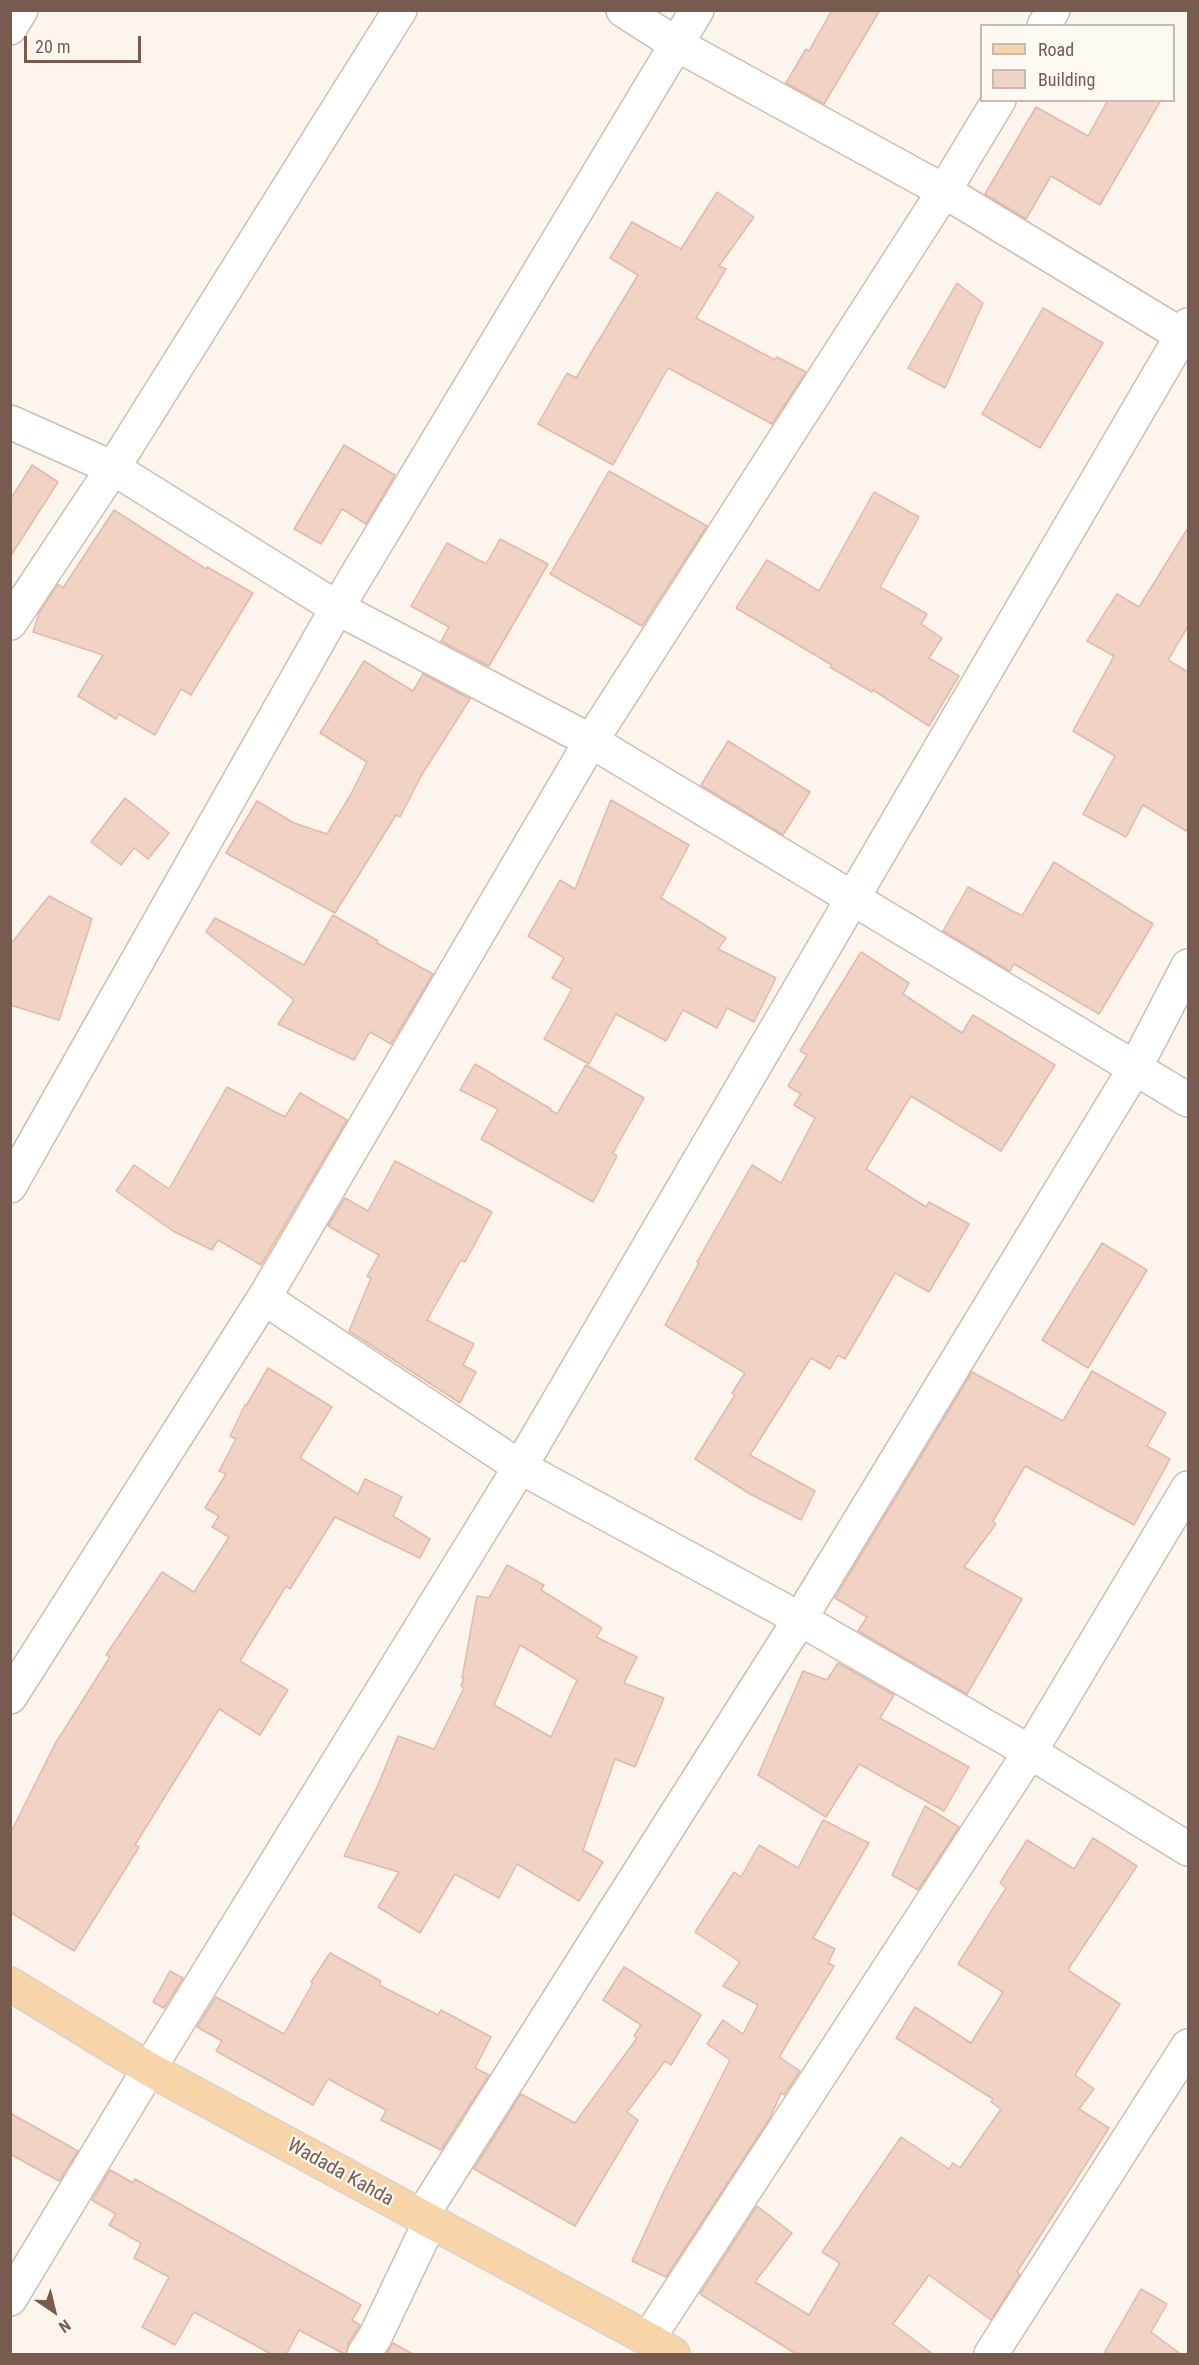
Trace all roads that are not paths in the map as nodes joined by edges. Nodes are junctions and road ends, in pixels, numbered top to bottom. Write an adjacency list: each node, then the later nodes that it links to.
1 (21, 10): 7 (street)
2 (400, 10): 13 (street)
3 (622, 10): 8 (street)
4 (697, 10): 8 (street)
5 (1053, 10): 6 (street)
6 (1045, 24)
7 (10, 28)
8 (676, 44): 10 (street); 14 (street)
9 (998, 102): 10 (street)
10 (944, 192): 11 (street); 16 (street)
11 (1186, 333): 17 (street)
12 (10, 422): 13 (street)
13 (113, 468): 14 (street); 15 (street)
14 (337, 608): 16 (street); 21 (street)
15 (10, 623)
16 (591, 741): 17 (street); 22 (street)
17 (852, 898): 19 (street); 23 (street)
18 (1188, 966): 19 (street)
19 (1135, 1068): 20 (street); 25 (street)
20 (1188, 1100)
21 (10, 1186)
22 (264, 1298): 23 (street); 26 (street)
23 (520, 1467): 25 (street); 31 (street)
24 (1188, 1488): 27 (street)
25 (801, 1619): 27 (street); 32 (street)
26 (10, 1697)
27 (1030, 1752): 28 (street); 34 (street)
28 (1188, 1849)
29 (10, 1984): 31 (main road, Wadada Kahda)
30 (1188, 2046): 36 (street)
31 (149, 2069): 32 (main road, Wadada Kahda); 33 (street)
32 (426, 2220): 34 (main road, Wadada Kahda); 35 (street)
33 (10, 2299)
34 (660, 2347)
35 (364, 2355)
36 (991, 2355)

